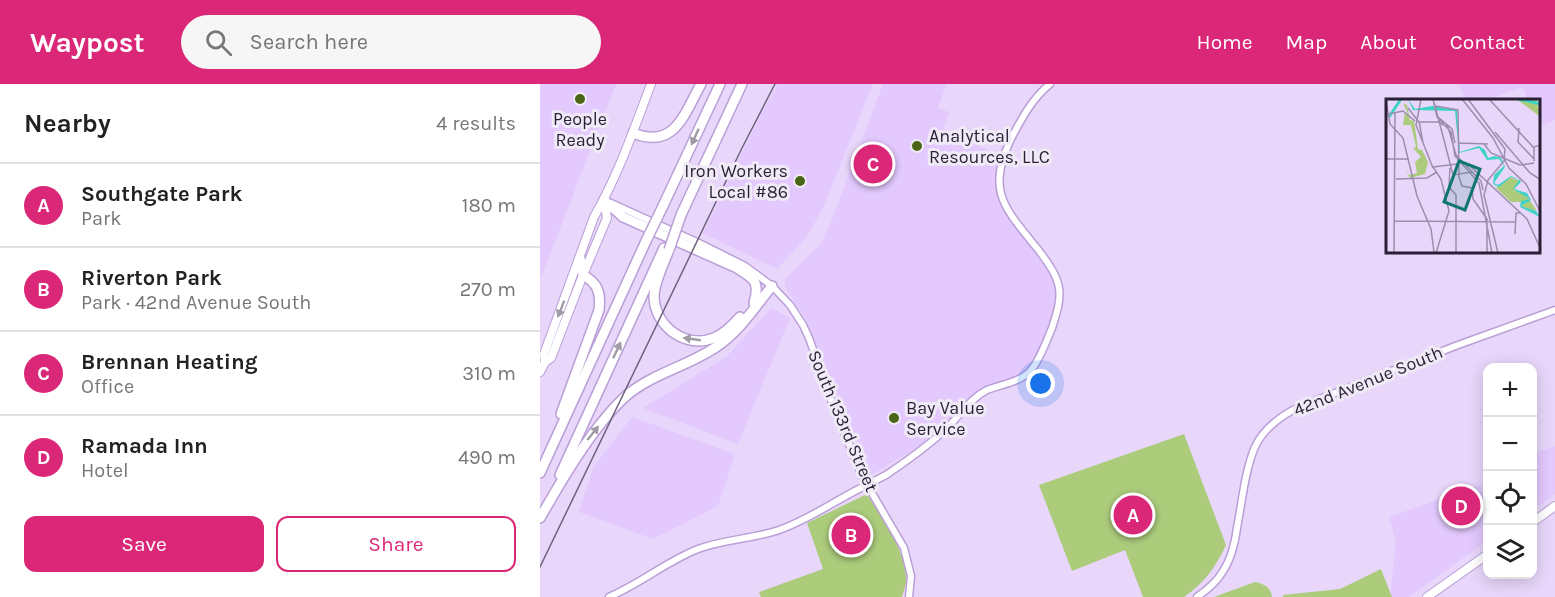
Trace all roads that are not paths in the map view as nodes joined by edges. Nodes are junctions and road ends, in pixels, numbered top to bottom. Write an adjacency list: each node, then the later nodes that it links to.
1 (651, 84): 6 (main road)
2 (700, 84): 6 (highway)
3 (720, 84): 16 (highway, one-way to 16, bridge)
4 (742, 84): 8 (highway, bridge)
5 (1050, 84): 23 (street, bridge)
6 (633, 133): 7 (main road)
7 (604, 200): 9 (main road); 10 (main road); 11 (street, South 133rd Street); 12 (highway)
8 (666, 249): 12 (highway, one-way to 8); 18 (highway, one-way to 8)
9 (580, 258): 10 (highway); 14 (main road, one-way to 14)
10 (583, 275): 14 (main road); 16 (highway)
11 (772, 286): 12 (highway); 18 (highway, one-way to 11); 21 (street, South 133rd Street)
12 (754, 303)
13 (1555, 310): 22 (street, 42nd Avenue South)
14 (545, 362): 15 (main road)
15 (540, 372)
16 (540, 471)
17 (1555, 506): 19 (main road)
18 (540, 518)
19 (1537, 519)
20 (1483, 558): 24 (main road)
21 (909, 596)
22 (1199, 596)
23 (609, 597)
24 (1427, 597)

